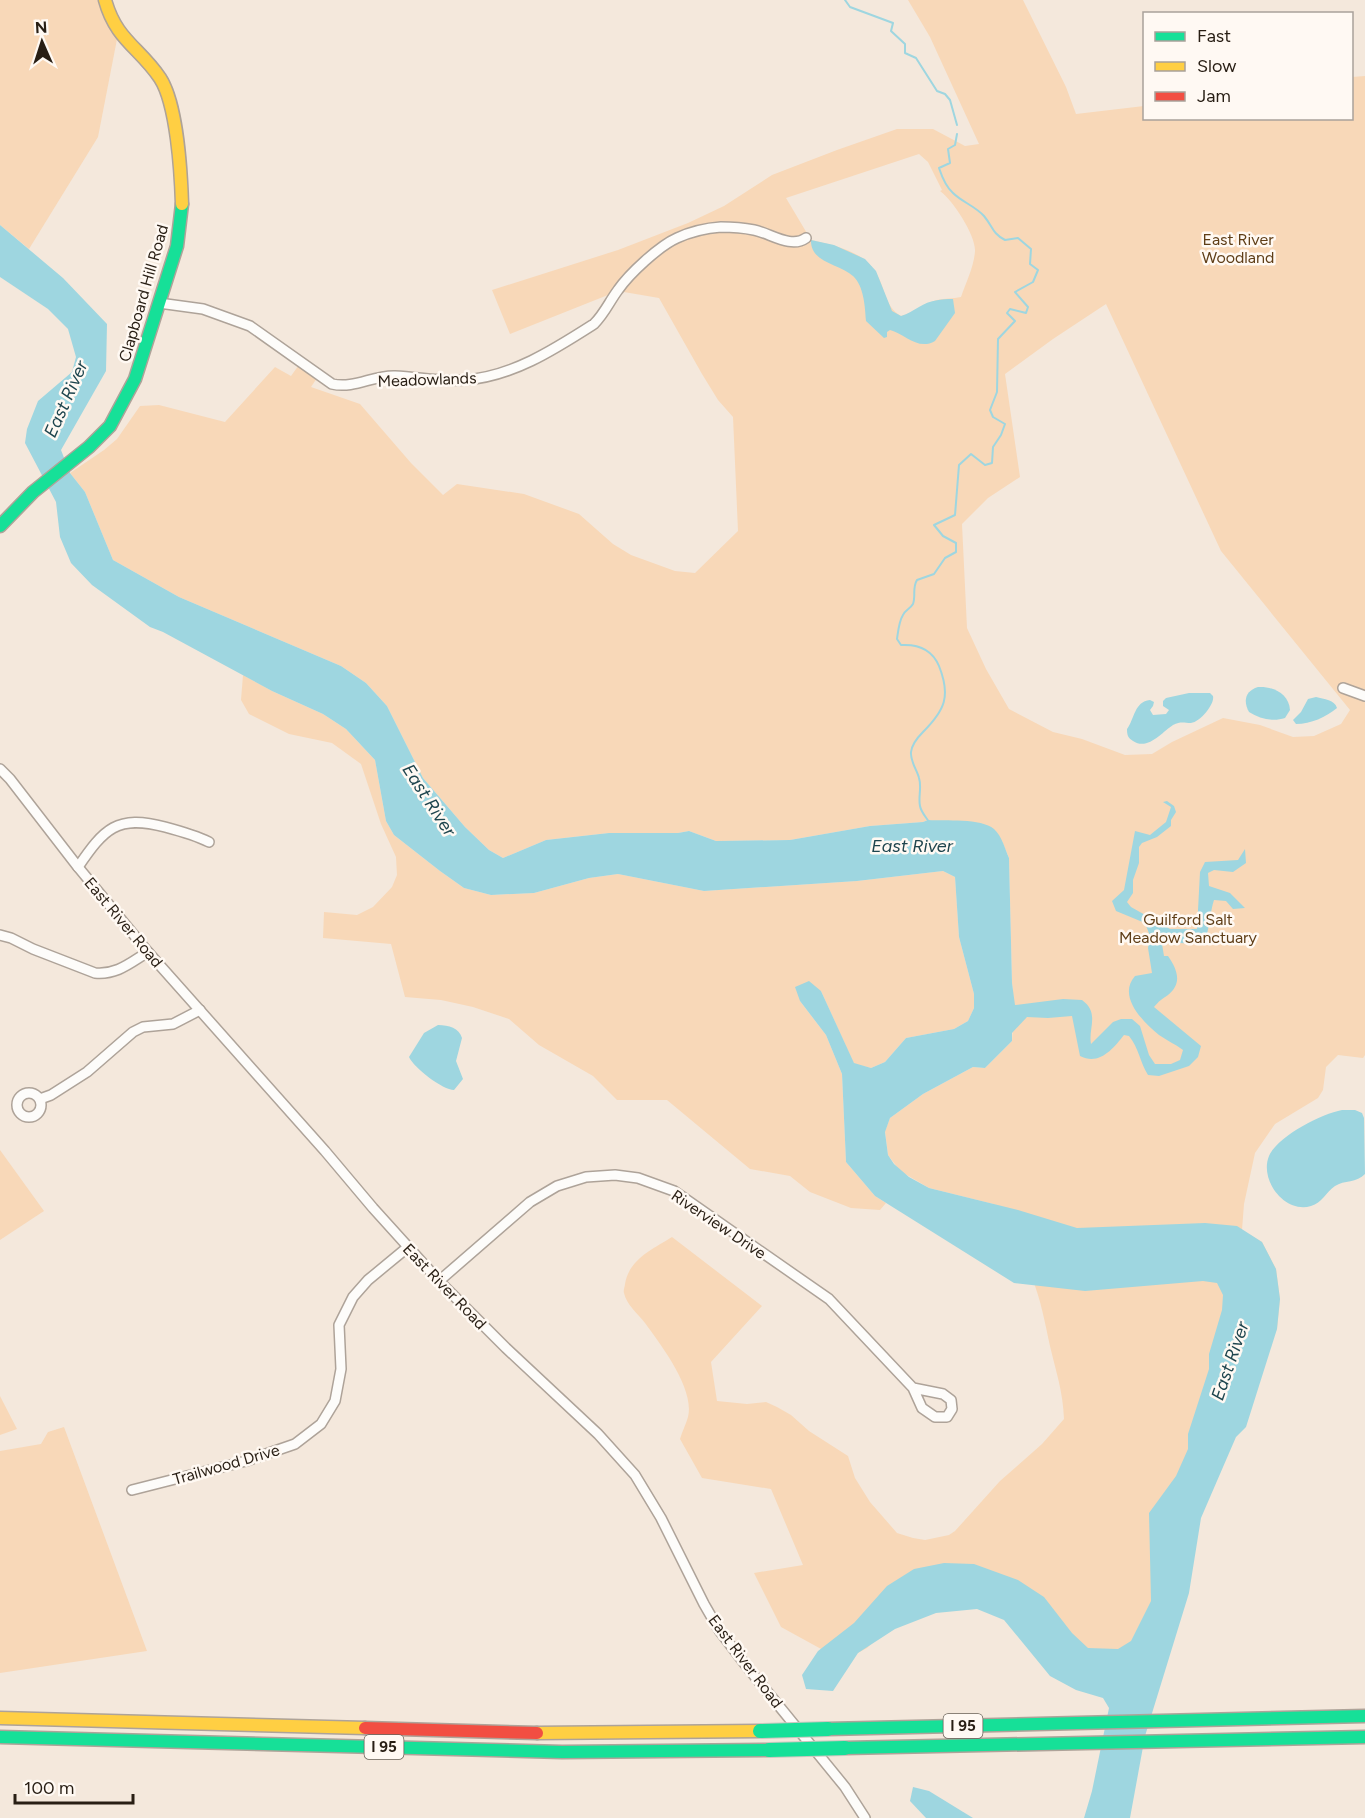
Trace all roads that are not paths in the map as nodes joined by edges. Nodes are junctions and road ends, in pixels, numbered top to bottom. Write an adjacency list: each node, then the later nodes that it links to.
1 (105, 0): 3 (main road, Clapboard Hill Road)
2 (806, 238): 3 (street, Meadowlands)
3 (159, 303): 4 (main road, Clapboard Hill Road)
4 (0, 526)
5 (1343, 688): 6 (street)
6 (1365, 696)
7 (0, 769): 9 (street, East River Road)
8 (209, 842): 9 (street)
9 (78, 867): 11 (street, East River Road)
10 (0, 935): 11 (street)
11 (148, 952): 12 (street, East River Road)
12 (200, 1010): 13 (street); 14 (street, East River Road)
13 (40, 1099)
14 (408, 1247): 15 (street, East River Road); 17 (street, Trailwood Drive)
15 (439, 1281): 16 (street, Riverview Drive); 22 (street, East River Road)
16 (913, 1388)
17 (132, 1490)
18 (1365, 1716): 19 (main road, I 95, bridge)
19 (0, 1718)
20 (0, 1737): 21 (main road, I 95, bridge)
21 (1365, 1737)
22 (865, 1818)

